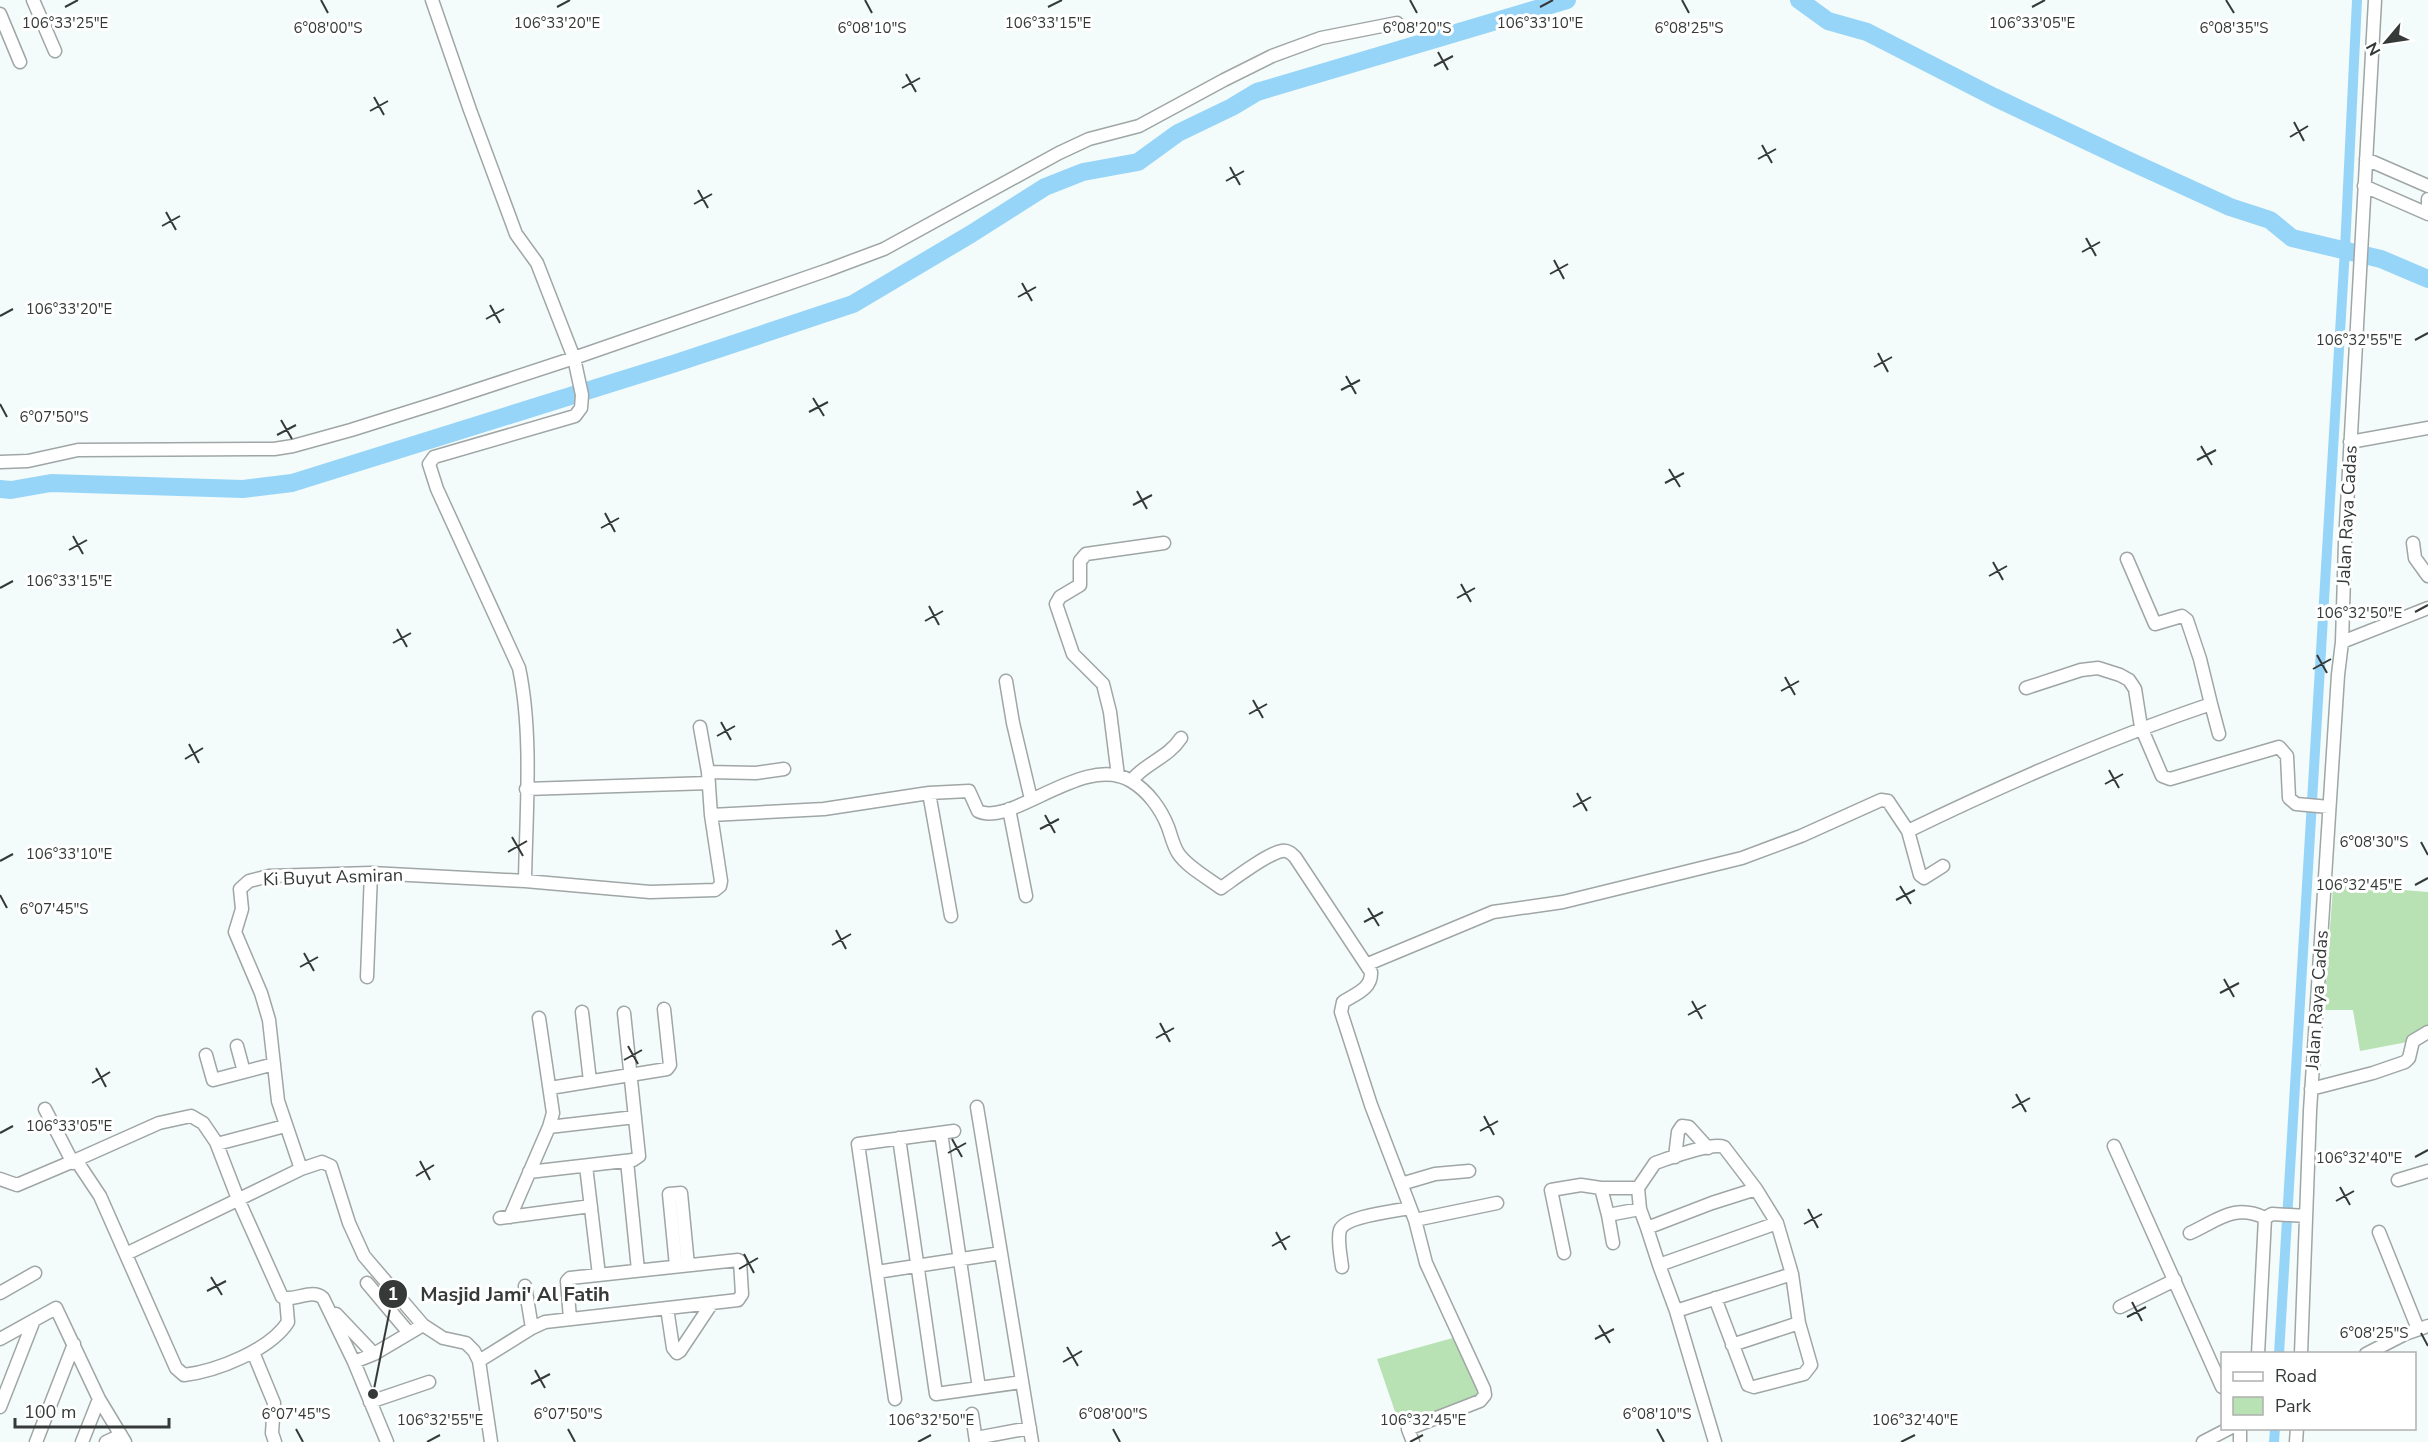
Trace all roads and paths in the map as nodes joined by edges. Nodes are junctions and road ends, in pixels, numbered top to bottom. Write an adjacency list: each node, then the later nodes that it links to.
1 (33, 0): 6 (street)
2 (432, 0): 14 (street)
3 (2375, 0): 8 (street, Jalan Raya Cadas)
4 (0, 14): 7 (street)
5 (1397, 23): 14 (street)
6 (55, 51)
7 (20, 62)
8 (2366, 159): 9 (street, Jalan Raya Cadas); 10 (street)
9 (2364, 186): 13 (street); 16 (street, Jalan Raya Cadas)
10 (2428, 186)
11 (2428, 199): 12 (street)
12 (2428, 207)
13 (2428, 214)
14 (575, 363): 17 (street); 35 (street)
15 (2428, 428): 16 (street)
16 (2350, 442): 23 (street, Jalan Raya Cadas)
17 (0, 462)
18 (1164, 543): 32 (street)
19 (2413, 543): 21 (street)
20 (2127, 559): 26 (street)
21 (2428, 576)
22 (2428, 608): 23 (street)
23 (2342, 642): 38 (street, Jalan Raya Cadas)
24 (1006, 681): 37 (street)
25 (2026, 688): 28 (street)
26 (2211, 704): 28 (street); 29 (street)
27 (700, 727): 33 (street, Ki Buyut Asmiran)
28 (2141, 727): 38 (street); 41 (street)
29 (2219, 734)
30 (1181, 738): 34 (street)
31 (784, 768): 33 (street)
32 (1118, 776): 34 (street); 37 (street)
33 (709, 777): 35 (street); 40 (street, Ki Buyut Asmiran)
34 (1131, 781): 47 (street)
35 (526, 789): 44 (street)
36 (929, 793): 39 (street); 40 (street); 46 (street)
37 (1032, 799): 39 (street)
38 (2326, 807): 61 (street, Jalan Raya Cadas)
39 (1009, 809): 45 (street)
40 (711, 815): 44 (street, Ki Buyut Asmiran)
41 (1908, 831): 42 (street); 47 (street)
42 (1943, 866)
43 (371, 873): 44 (street, Ki Buyut Asmiran); 48 (street); 56 (street, Ki Buyut Asmiran)
44 (525, 881)
45 (1026, 896)
46 (951, 916)
47 (1368, 964): 83 (street)
48 (367, 977)
49 (664, 1009): 58 (street)
50 (582, 1012): 59 (street)
51 (624, 1013): 58 (street)
52 (539, 1018): 60 (street)
53 (2428, 1032): 61 (street)
54 (237, 1046): 57 (street)
55 (206, 1055): 57 (street)
56 (274, 1064): 57 (street); 65 (street, Ki Buyut Asmiran)
57 (244, 1072)
58 (631, 1075): 59 (street); 64 (street)
59 (590, 1081): 60 (street)
60 (550, 1088): 66 (street)
61 (2311, 1089): 94 (street, Jalan Raya Cadas)
62 (977, 1107): 100 (street)
63 (45, 1109): 75 (street)
64 (635, 1118): 66 (street); 74 (street)
65 (285, 1126): 70 (street); 77 (street, Ki Buyut Asmiran)
66 (549, 1127): 80 (street)
67 (954, 1131): 68 (street)
68 (941, 1133): 69 (street); 103 (street)
69 (899, 1138): 106 (street); 109 (street)
70 (217, 1144): 75 (street); 87 (street)
71 (2114, 1146): 113 (street)
72 (1708, 1148): 73 (street); 73 (street); 86 (street)
73 (1675, 1157): 85 (street)
74 (627, 1161): 76 (street); 108 (street)
75 (74, 1162): 81 (street); 102 (street)
76 (586, 1166): 80 (street); 89 (street)
77 (301, 1169): 87 (street); 127 (street)
78 (1469, 1171): 83 (street)
79 (2428, 1171): 82 (street)
80 (530, 1172): 89 (street)
81 (0, 1179)
82 (2398, 1180)
83 (1401, 1184): 91 (street)
84 (1601, 1188): 85 (street); 92 (street); 101 (street)
85 (1638, 1188): 90 (street)
86 (1756, 1189): 95 (street); 96 (street)
87 (238, 1199): 102 (street); 118 (street)
88 (1497, 1203): 91 (street)
89 (591, 1206): 112 (street)
90 (1640, 1209): 92 (street); 96 (street)
91 (1413, 1214): 107 (street); 161 (street)
92 (1608, 1215): 99 (street)
93 (2269, 1216): 94 (street); 98 (street); 135 (street)
94 (2302, 1216): 136 (street, Jalan Raya Cadas)
95 (1777, 1223): 104 (street); 111 (street)
96 (1647, 1228): 104 (street)
97 (2379, 1232): 129 (street)
98 (2190, 1233)
99 (1613, 1243)
100 (1001, 1253): 103 (street); 142 (street)
101 (1564, 1253)
102 (126, 1254): 134 (street)
103 (960, 1259): 106 (street); 144 (street)
104 (1659, 1265): 123 (street)
105 (682, 1266): 105 (street); 108 (street); 119 (street)
106 (918, 1266): 109 (street); 144 (street)
107 (1342, 1267)
108 (638, 1270): 112 (street)
109 (876, 1272): 146 (street)
110 (35, 1273): 116 (street)
111 (1792, 1274): 117 (street); 126 (street)
112 (599, 1275): 124 (street)
113 (2175, 1280): 121 (street); 143 (street)
114 (367, 1283): 130 (street)
115 (525, 1286): 128 (street)
116 (0, 1293)
117 (1715, 1298): 123 (street); 133 (street)
118 (285, 1299): 120 (street); 134 (street)
119 (712, 1303): 122 (street); 122 (street)
120 (328, 1306): 138 (street); 140 (street)
121 (2120, 1307)
122 (667, 1308): 124 (street)
123 (1676, 1311): 162 (street)
124 (570, 1319): 128 (street)
125 (34, 1320): 131 (street); 132 (street); 148 (street)
126 (1798, 1323): 133 (street); 133 (street)
127 (423, 1326): 130 (street); 139 (street)
128 (532, 1328): 139 (street)
129 (2423, 1328): 137 (street)
130 (409, 1333): 138 (street)
131 (0, 1339)
132 (74, 1344): 145 (street); 154 (street)
133 (1732, 1345)
134 (253, 1352): 157 (street)
135 (2258, 1352)
136 (2301, 1352)
137 (2368, 1352)
138 (374, 1354): 140 (street)
139 (479, 1360): 159 (street)
140 (354, 1362): 147 (street)
141 (429, 1382): 147 (street)
142 (1022, 1382): 144 (street); 150 (street)
143 (2221, 1383)
144 (979, 1388)
145 (99, 1398): 152 (street); 155 (street)
146 (895, 1399)
147 (370, 1402): 158 (street)
148 (0, 1407)
149 (972, 1414): 153 (street)
150 (1030, 1428): 153 (street); 160 (street)
151 (2226, 1430): 163 (street)
152 (123, 1439): 156 (street)
153 (976, 1440)
154 (36, 1442)
155 (82, 1442)
156 (106, 1442)
157 (275, 1442)
158 (387, 1442)
159 (491, 1442)
160 (1032, 1442)
161 (1413, 1442)
162 (1715, 1442)
163 (2203, 1442)

